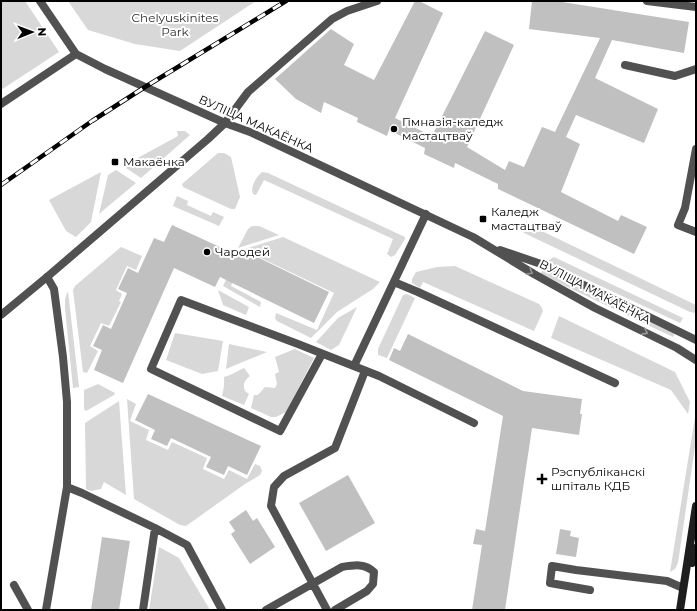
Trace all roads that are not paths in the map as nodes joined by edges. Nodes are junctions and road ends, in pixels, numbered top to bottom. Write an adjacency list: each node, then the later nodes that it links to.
1 (40, 1): 5 (street, ВУЛІЦА МАКАЁНКА)
2 (377, 1): 9 (street)
3 (647, 1): 4 (street)
4 (696, 7)
5 (76, 54): 8 (street); 9 (street, ВУЛІЦА МАКАЁНКА)
6 (625, 65): 7 (street)
7 (696, 69)
8 (1, 104)
9 (225, 123): 11 (street, ВУЛІЦА МАКАЁНКА); 14 (street)
10 (696, 149): 12 (street)
11 (426, 214): 13 (street, ВУЛІЦА МАКАЁНКА); 15 (street)
12 (696, 232)
13 (484, 244): 17 (street, ВУЛІЦА МАКАЁНКА); 19 (street, ВУЛІЦА МАКАЁНКА, one-way to 19)
14 (47, 277): 16 (street); 24 (street)
15 (394, 282): 20 (street); 22 (street)
16 (1, 315)
17 (696, 340)
18 (322, 354): 18 (street); 20 (street)
19 (696, 360)
20 (354, 366): 21 (street)
21 (365, 370): 23 (street); 28 (street)
22 (615, 383)
23 (474, 423)
24 (67, 487): 26 (street); 33 (street)
25 (696, 506): 30 (street)
26 (155, 528): 34 (street); 35 (street)
27 (696, 548): 30 (street)
28 (313, 583): 36 (street); 37 (street); 38 (street)
29 (14, 585): 32 (street)
30 (683, 588): 31 (street); 39 (street)
31 (590, 590)
32 (28, 610)
33 (46, 610)
34 (143, 610)
35 (222, 610)
36 (266, 610)
37 (327, 610)
38 (336, 610)
39 (680, 610)

